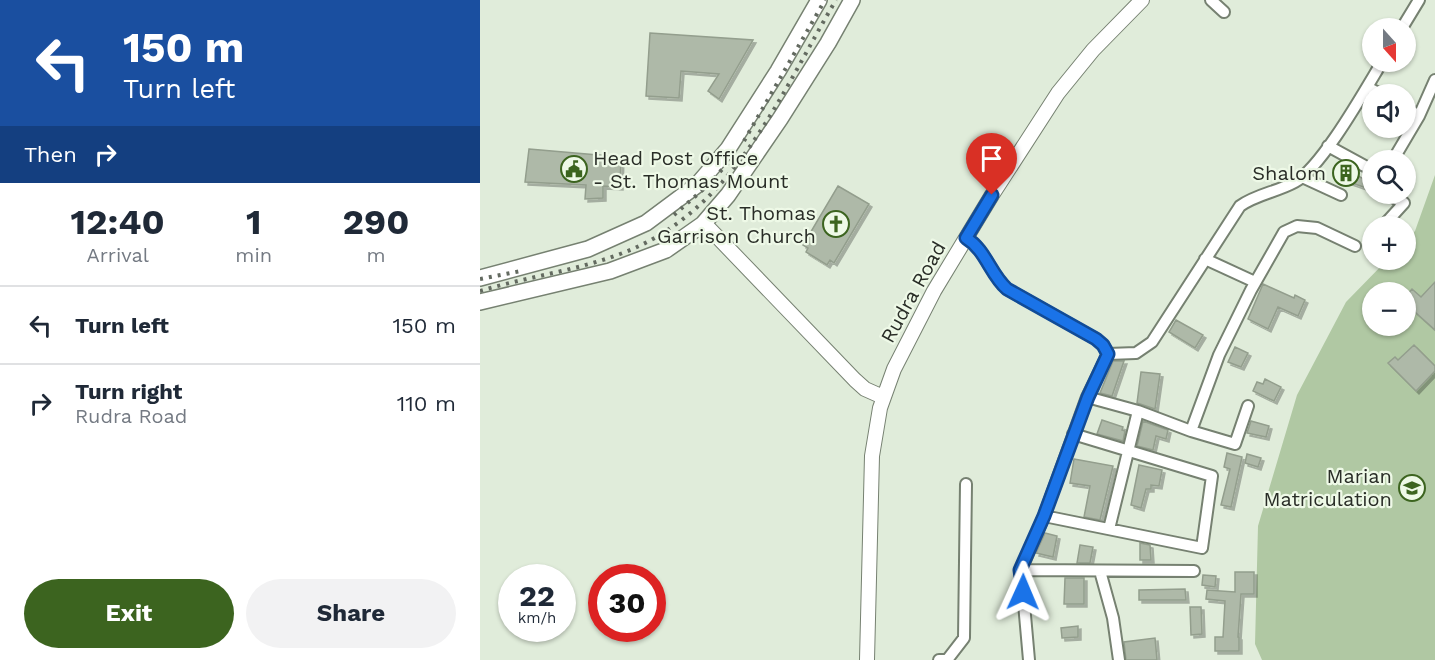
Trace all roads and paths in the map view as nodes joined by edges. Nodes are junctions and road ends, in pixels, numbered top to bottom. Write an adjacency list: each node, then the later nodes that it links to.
1 (819, 0): 8 (main road)
2 (852, 0): 10 (main road)
3 (1142, 0): 22 (street, Rudra Road)
4 (1212, 0): 6 (street)
5 (1419, 0): 7 (street)
6 (1224, 12)
7 (1408, 18)
8 (778, 71): 10 (main road); 25 (main road)
9 (1435, 80): 13 (street)
10 (802, 84): 21 (main road)
11 (1362, 95): 14 (street)
12 (1416, 114): 13 (street)
13 (1419, 116): 15 (street)
14 (1328, 146): 16 (street); 17 (street)
15 (1399, 150)
16 (1362, 165)
17 (1302, 177): 18 (street); 24 (street)
18 (1341, 195)
19 (1403, 204): 20 (street)
20 (1392, 216)
21 (704, 222): 27 (main road); 29 (street)
22 (966, 238): 28 (street); 29 (street, Rudra Road)
23 (1355, 246): 26 (street)
24 (1205, 259): 26 (street); 28 (street)
25 (480, 278)
26 (1255, 282): 33 (street)
27 (480, 302)
28 (1108, 354): 30 (street)
29 (883, 397): 42 (street, Rudra Road)
30 (1088, 397): 32 (street); 34 (street)
31 (1248, 406): 33 (street)
32 (1138, 411): 33 (street); 35 (street)
33 (1191, 431)
34 (1073, 434): 35 (street); 37 (street)
35 (1128, 450): 38 (street); 38 (street)
36 (966, 484): 43 (street)
37 (1044, 516): 38 (street); 39 (street)
38 (1109, 529)
39 (1020, 570): 40 (street); 44 (street)
40 (1100, 570): 41 (street); 45 (street)
41 (1194, 571)
42 (867, 660)
43 (939, 660)
44 (1029, 660)
45 (1119, 660)

